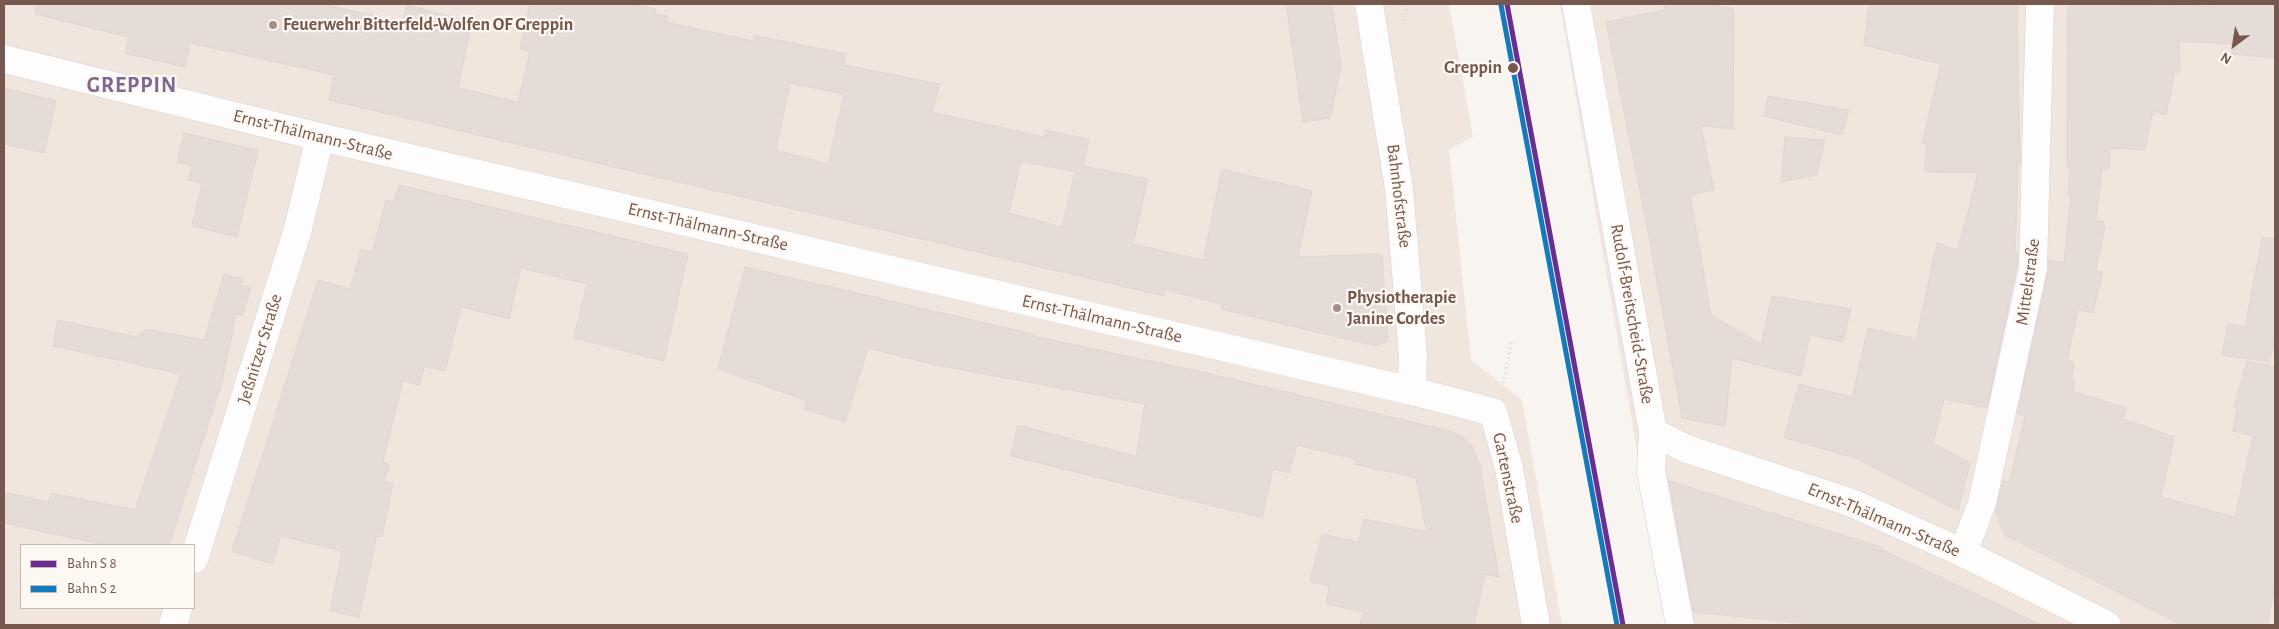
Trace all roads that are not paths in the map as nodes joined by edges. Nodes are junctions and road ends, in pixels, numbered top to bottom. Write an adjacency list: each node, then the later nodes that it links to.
1 (1369, 4): 6 (street, Bahnhofstraße)
2 (1576, 4): 7 (street, Rudolf-Breitscheid-Straße)
3 (2040, 4): 8 (street, Mittelstraße)
4 (4, 59): 5 (street, Ernst-Thälmann-Straße)
5 (320, 137): 6 (street, Ernst-Thälmann-Straße); 9 (street, Jeßnitzer Straße)
6 (1412, 390): 12 (street, Gartenstraße)
7 (1654, 432): 8 (street, Ernst-Thälmann-Straße); 13 (street, Rudolf-Breitscheid-Straße)
8 (1963, 553): 14 (street, Ernst-Thälmann-Straße)
9 (195, 556)
10 (178, 609): 11 (street)
11 (173, 625)
12 (1536, 625)
13 (1680, 625)
14 (2107, 625)

